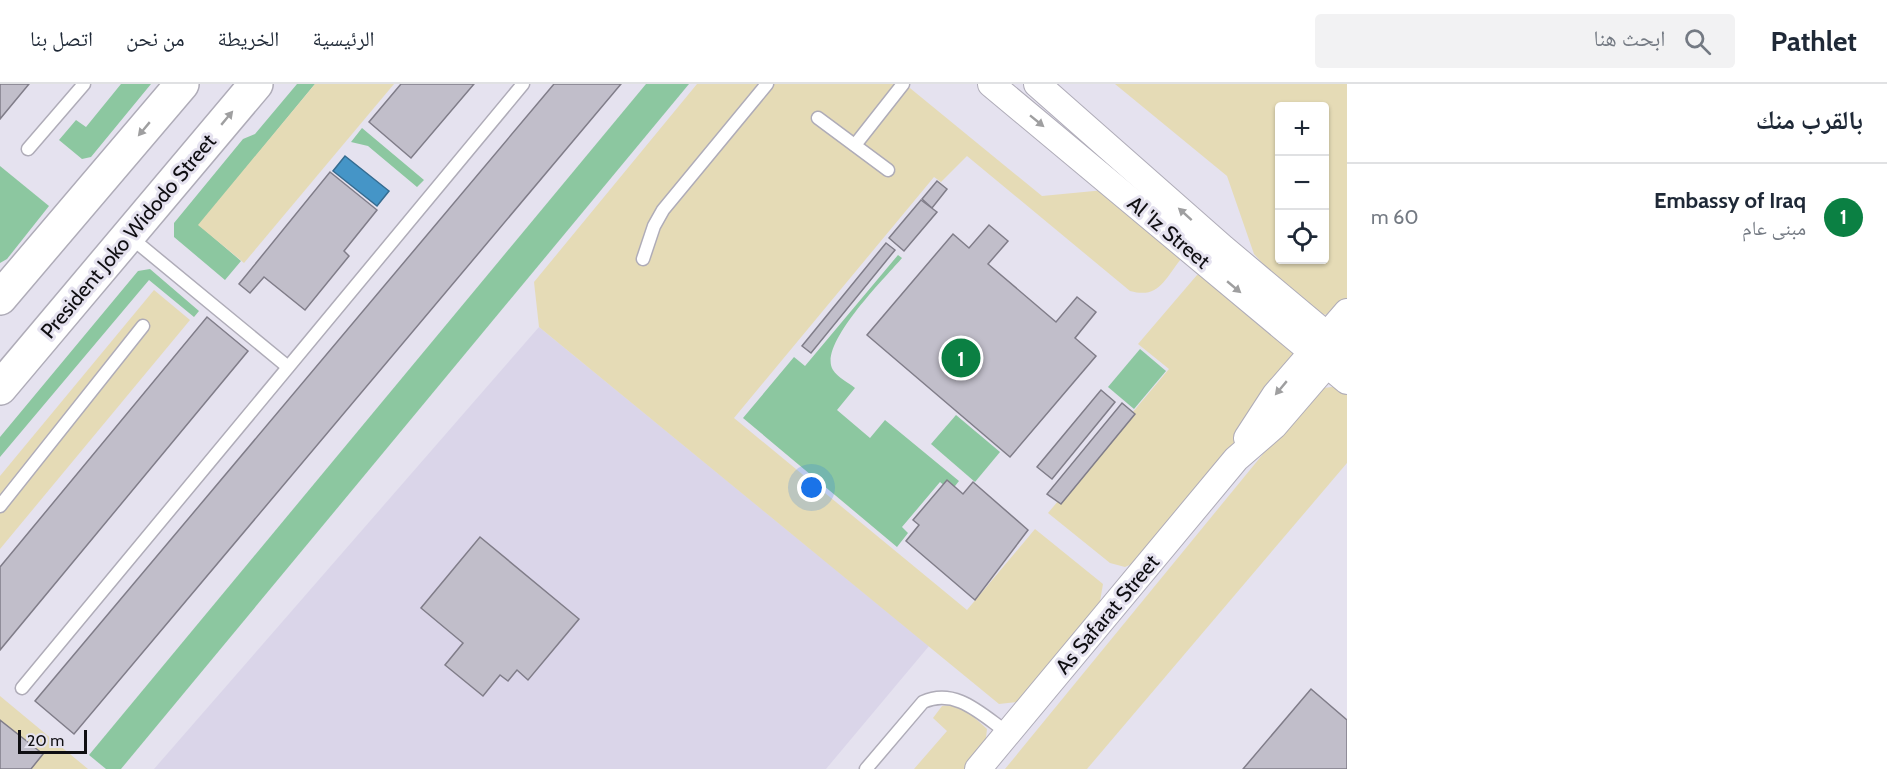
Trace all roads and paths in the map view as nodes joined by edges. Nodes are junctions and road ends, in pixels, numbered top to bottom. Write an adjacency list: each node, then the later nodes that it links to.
1 (84, 84): 11 (lane)
2 (182, 84): 15 (street, one-way to 15)
3 (256, 84): 13 (street, President Joko Widodo Street, one-way to 3)
4 (523, 84): 19 (lane)
5 (766, 84): 14 (lane)
6 (903, 84): 10 (lane)
7 (991, 84): 18 (street, Al 'Iz Street, one-way to 18)
8 (1037, 84): 18 (street, Al 'Iz Street, one-way to 8)
9 (818, 118): 10 (lane)
10 (855, 145): 12 (lane)
11 (28, 149)
12 (888, 170)
13 (128, 235): 19 (lane); 21 (street, President Joko Widodo Street)
14 (643, 259)
15 (5, 287)
16 (1347, 312): 18 (street, As Safarat Street)
17 (143, 327): 22 (lane)
18 (1333, 349): 20 (street, Al 'Iz Street); 24 (street, As Safarat Street)
19 (288, 367): 23 (lane)
20 (1347, 381)
21 (0, 388)
22 (1, 501)
23 (22, 688)
24 (1008, 733): 25 (lane); 26 (street, As Safarat Street)
25 (867, 769)
26 (978, 769)

